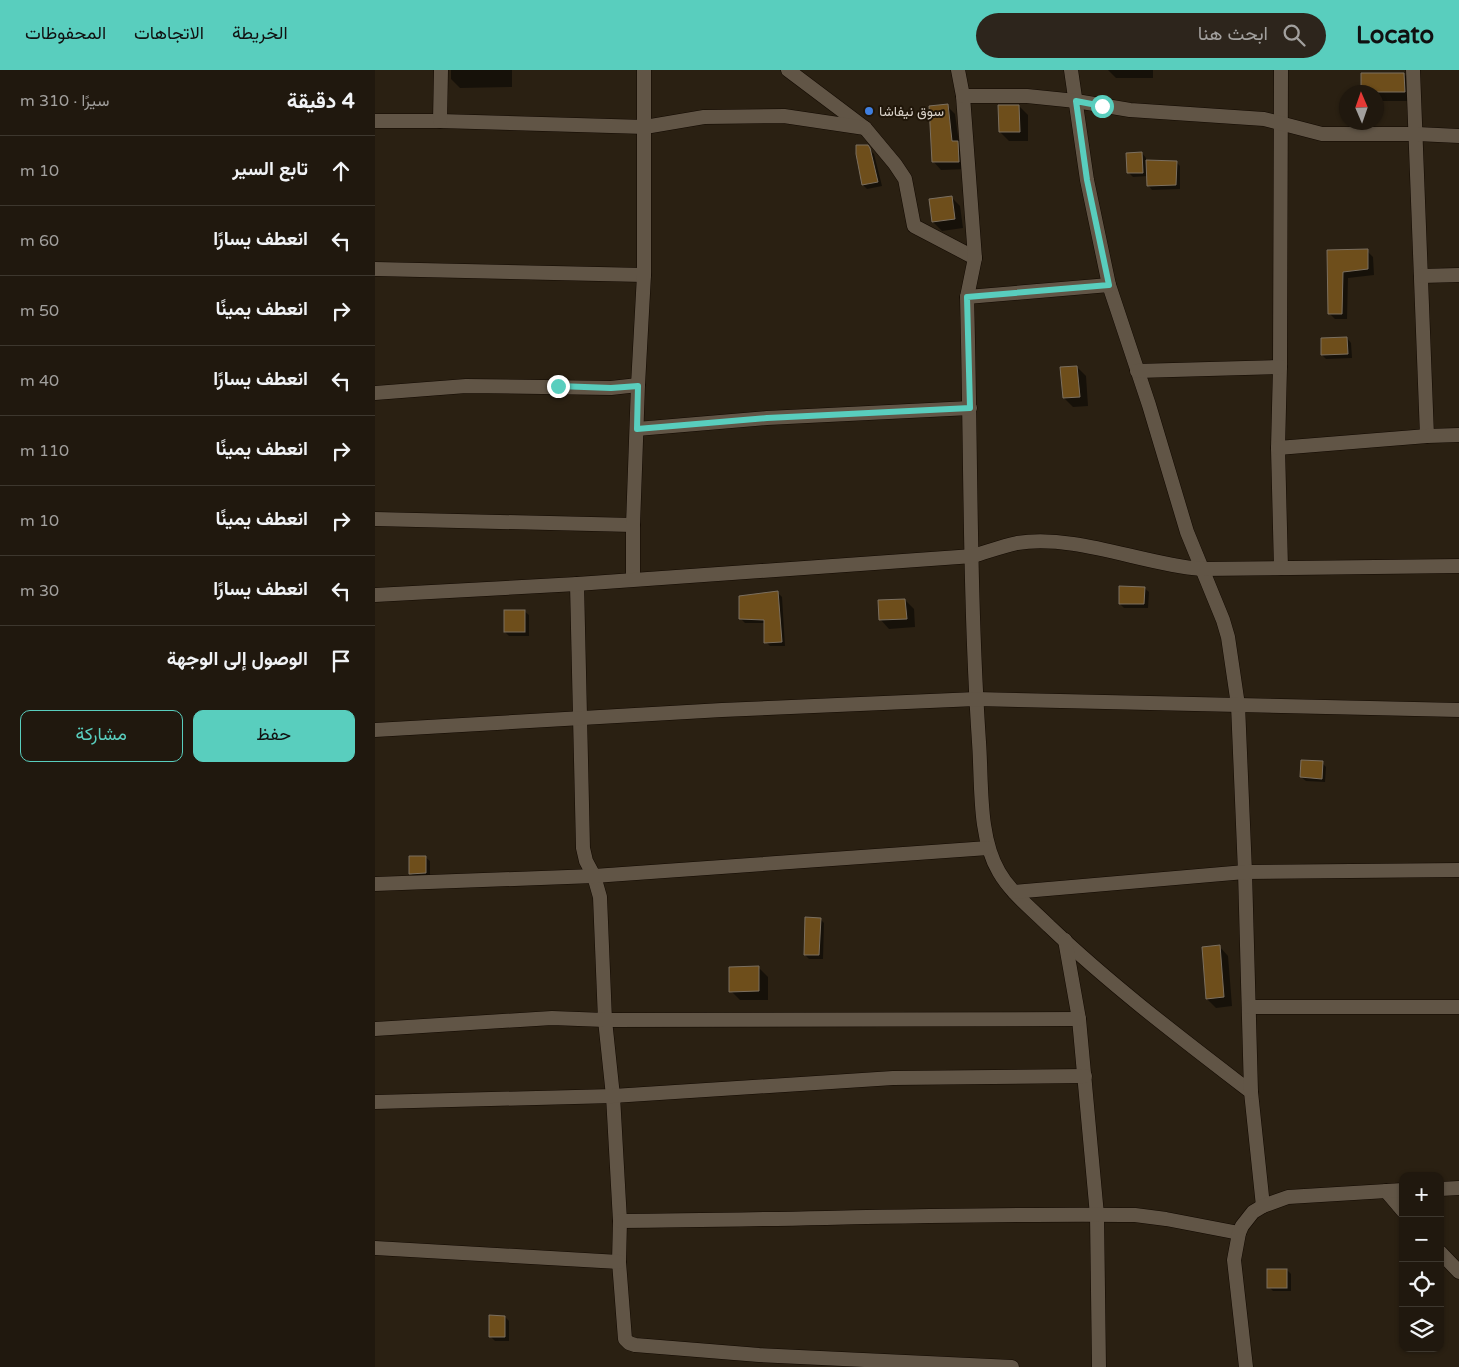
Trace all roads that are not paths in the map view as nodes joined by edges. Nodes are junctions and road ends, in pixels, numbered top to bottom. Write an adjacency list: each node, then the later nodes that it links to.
1 (441, 70): 11 (street)
2 (644, 70): 13 (street)
3 (788, 70): 14 (street)
4 (957, 70): 8 (street)
5 (1071, 70): 9 (street)
6 (1281, 70): 12 (street)
7 (1413, 70): 15 (street)
8 (963, 96): 9 (street); 17 (street)
9 (1076, 101): 12 (street); 22 (street)
10 (375, 121): 11 (street)
11 (440, 121): 13 (street)
12 (1281, 122): 15 (street); 24 (street)
13 (645, 127): 14 (street); 19 (street)
14 (865, 128): 17 (street)
15 (1417, 134): 16 (street); 21 (street)
16 (1459, 136)
17 (975, 258): 23 (street)
18 (375, 269): 19 (street)
19 (644, 275): 26 (street)
20 (1459, 275): 21 (street)
21 (1421, 276): 31 (street)
22 (1109, 285): 23 (street); 25 (street)
23 (967, 297): 28 (street)
24 (1280, 367): 25 (street); 32 (street)
25 (1137, 371): 38 (street)
26 (638, 386): 27 (street); 29 (street)
27 (375, 393)
28 (970, 408): 29 (street); 35 (street)
29 (637, 429): 34 (street)
30 (1459, 435): 31 (street)
31 (1427, 436): 32 (street)
32 (1278, 448): 37 (street)
33 (375, 519): 34 (street)
34 (633, 525): 39 (street)
35 (973, 556): 38 (street); 39 (street); 42 (street)
36 (1459, 566): 37 (street)
37 (1281, 568): 38 (street)
38 (1201, 569): 43 (street)
39 (633, 579): 40 (street)
40 (577, 584): 41 (street); 45 (street)
41 (375, 594)
42 (976, 698): 43 (street); 45 (street); 47 (street)
43 (1238, 705): 44 (street); 49 (street)
44 (1459, 710)
45 (580, 718): 46 (street); 50 (street)
46 (375, 730)
47 (988, 848): 50 (street); 52 (street)
48 (1459, 870): 49 (street)
49 (1245, 872): 52 (street); 54 (street)
50 (594, 876): 51 (street); 57 (street)
51 (375, 884)
52 (1014, 892): 53 (street)
53 (1065, 940): 56 (street); 60 (street)
54 (1249, 1007): 55 (street); 60 (street)
55 (1459, 1007)
56 (1079, 1019): 57 (street); 59 (street)
57 (605, 1020): 58 (street); 61 (street)
58 (375, 1029)
59 (1085, 1076): 61 (street); 69 (street)
60 (1251, 1092): 67 (street)
61 (613, 1096): 62 (street); 70 (street)
62 (375, 1102)
63 (1459, 1188): 64 (street)
64 (1444, 1189)
65 (1399, 1190): 66 (street)
66 (1386, 1191): 67 (street); 68 (street)
67 (1263, 1206): 71 (street)
68 (1399, 1206)
69 (1097, 1215): 70 (street); 71 (street); 77 (street)
70 (620, 1221): 74 (street)
71 (1239, 1233): 78 (street)
72 (375, 1248): 74 (street)
73 (1444, 1256): 75 (street)
74 (619, 1262): 76 (street)
75 (1459, 1272)
76 (1012, 1367)
77 (1099, 1367)
78 (1247, 1367)

